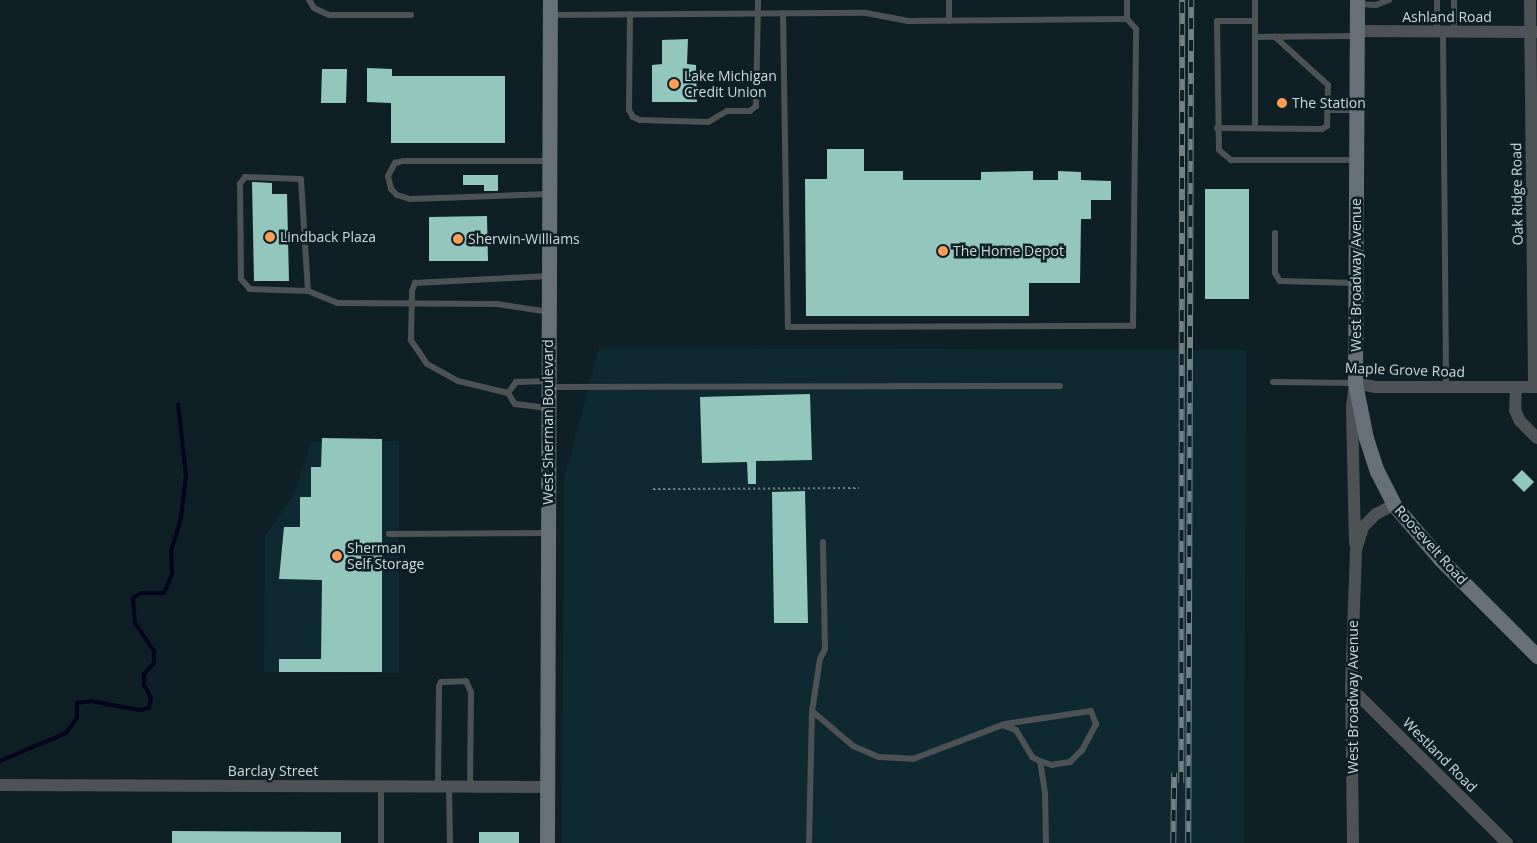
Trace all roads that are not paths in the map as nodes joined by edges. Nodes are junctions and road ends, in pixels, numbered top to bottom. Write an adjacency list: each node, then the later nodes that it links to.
1 (309, 0): 15 (lane)
2 (758, 0): 12 (lane)
3 (949, 0): 17 (lane)
4 (1127, 0): 16 (lane)
5 (1255, 0): 18 (lane)
6 (1389, 0): 10 (lane)
7 (1438, 0): 19 (lane)
8 (1454, 0): 19 (lane)
9 (1530, 0): 20 (street, Oak Ridge Road)
10 (1357, 2): 21 (main road, West Broadway Avenue)
11 (550, 7): 14 (lane); 28 (main road, West Sherman Boulevard)
12 (758, 13): 13 (lane); 14 (lane); 14 (lane)
13 (783, 13): 16 (lane); 17 (lane)
14 (630, 14)
15 (411, 15)
16 (1127, 19): 17 (lane)
17 (949, 20)
18 (1255, 21): 22 (lane); 26 (lane)
19 (1445, 32): 20 (street, Ashland Road); 21 (street, Ashland Road); 41 (lane)
20 (1534, 32): 43 (street, Oak Ridge Road)
21 (1357, 33): 23 (lane); 25 (main road, West Broadway Avenue)
22 (1255, 37): 23 (lane); 27 (lane)
23 (1275, 37): 24 (lane)
24 (1329, 110): 25 (lane); 27 (lane)
25 (1357, 110): 29 (main road, West Broadway Avenue)
26 (1217, 128): 27 (lane); 29 (lane)
27 (1255, 128)
28 (549, 160): 30 (main road, West Sherman Boulevard); 30 (lane)
29 (1356, 160): 33 (main road, West Broadway Avenue)
30 (549, 194): 32 (main road, West Sherman Boulevard)
31 (1275, 233): 33 (lane)
32 (549, 276): 35 (lane); 36 (main road, West Sherman Boulevard)
33 (1356, 282): 38 (main road, West Broadway Avenue)
34 (308, 291): 34 (lane); 35 (lane)
35 (410, 303): 36 (lane); 44 (lane)
36 (548, 312): 39 (main road, West Sherman Boulevard)
37 (1273, 382): 38 (lane, Maple Grove Road)
38 (1355, 383): 41 (street, Maple Grove Road); 47 (main road, Roosevelt Road); 51 (street, West Broadway Avenue)
39 (548, 384): 40 (lane); 44 (lane); 45 (main road, West Sherman Boulevard)
40 (1060, 386)
41 (1446, 387): 42 (street, Maple Grove Road)
42 (1516, 387): 43 (street, Maple Grove Road); 46 (street)
43 (1535, 387)
44 (508, 394): 45 (lane)
45 (548, 408): 48 (main road, West Sherman Boulevard)
46 (1537, 438)
47 (1394, 505): 51 (street, West Broadway Avenue); 52 (main road, Roosevelt Road)
48 (548, 533): 49 (lane); 61 (main road, West Sherman Boulevard)
49 (390, 534)
50 (824, 542): 54 (lane)
51 (1356, 550): 53 (street, West Broadway Avenue)
52 (1537, 656)
53 (1351, 688): 68 (street, West Broadway Avenue); 69 (street, Westland Road)
54 (812, 711): 55 (lane); 66 (lane)
55 (1002, 725): 56 (lane); 56 (lane)
56 (1040, 762): 67 (lane)
57 (0, 785): 58 (street, Barclay Street)
58 (380, 786): 59 (street, Barclay Street); 62 (lane)
59 (444, 786): 60 (street, Barclay Street); 60 (lane); 64 (lane)
60 (470, 786): 61 (street, Barclay Street)
61 (547, 787): 65 (main road, West Sherman Boulevard)
62 (380, 843): 63 (lane)
63 (386, 843)
64 (450, 843)
65 (547, 843)
66 (809, 843)
67 (1046, 843)
68 (1353, 843)
69 (1507, 843)

